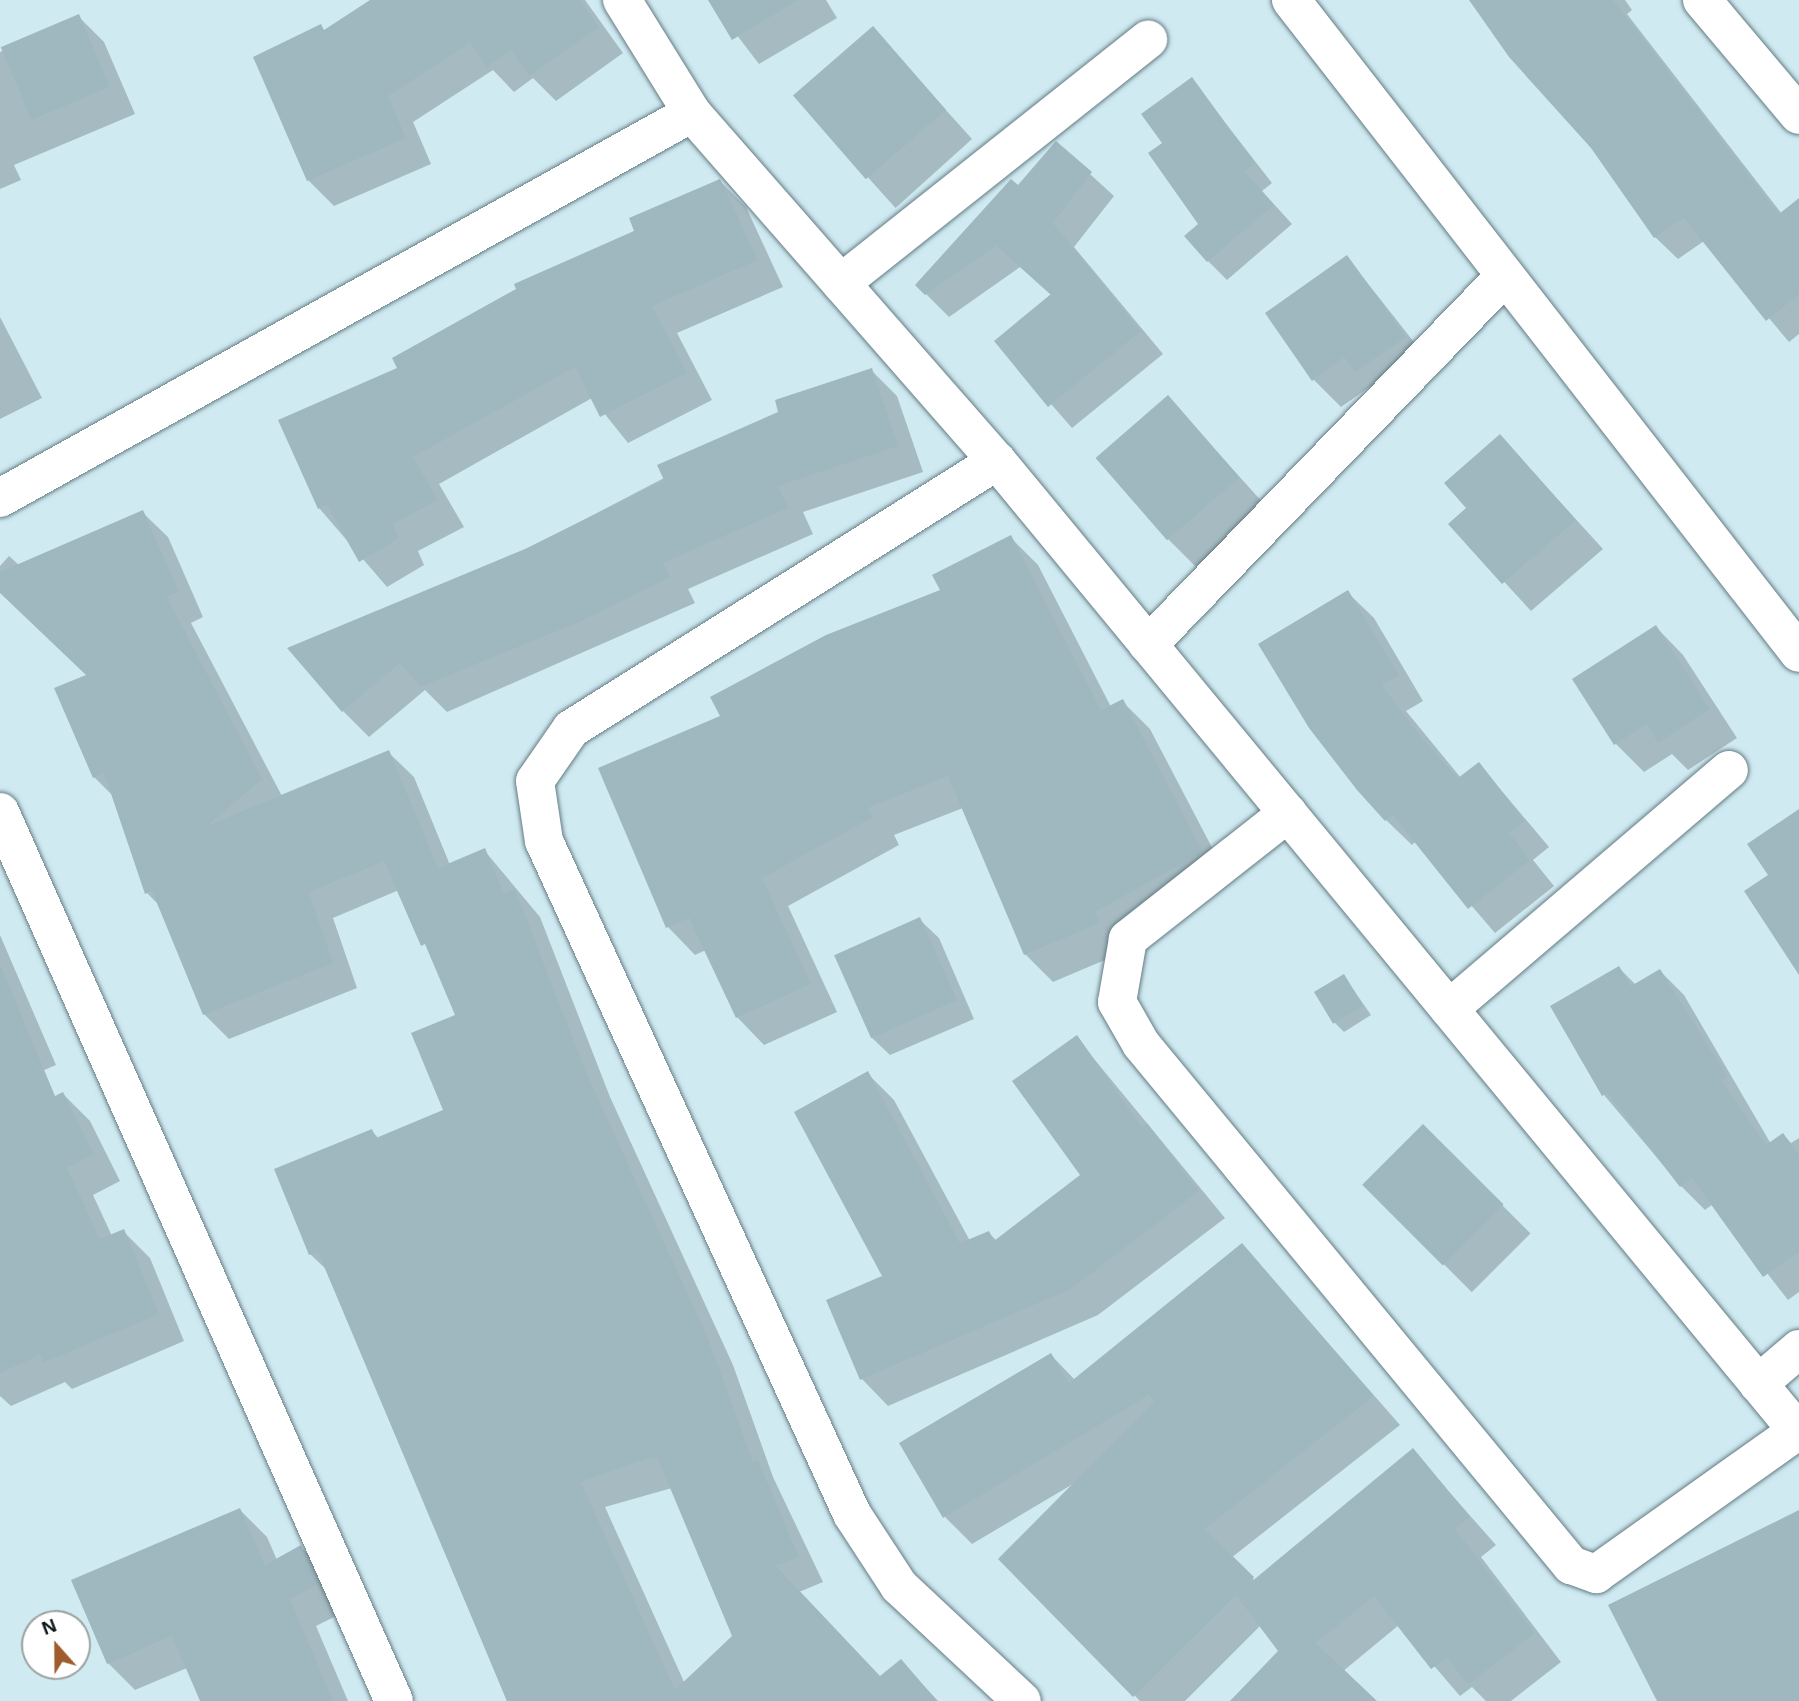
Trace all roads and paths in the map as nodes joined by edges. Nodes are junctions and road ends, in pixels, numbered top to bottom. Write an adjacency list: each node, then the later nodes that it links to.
1 (622, 0): 6 (street)
2 (1291, 0): 7 (street)
3 (1702, 0): 5 (street)
4 (1148, 40): 8 (street)
5 (1796, 105)
6 (692, 113): 8 (street); 10 (street)
7 (1505, 276): 11 (street); 12 (street)
8 (841, 283): 9 (street)
9 (997, 461): 11 (street); 21 (street)
10 (0, 498)
11 (1148, 645): 15 (street)
12 (1799, 653)
13 (1729, 770): 16 (street)
14 (0, 812): 20 (street)
15 (1288, 813): 16 (street); 19 (street)
16 (1449, 1009): 18 (street)
17 (1799, 1349): 18 (street)
18 (1758, 1384): 19 (street)
19 (1798, 1432)
20 (394, 1701)
21 (1022, 1701)

